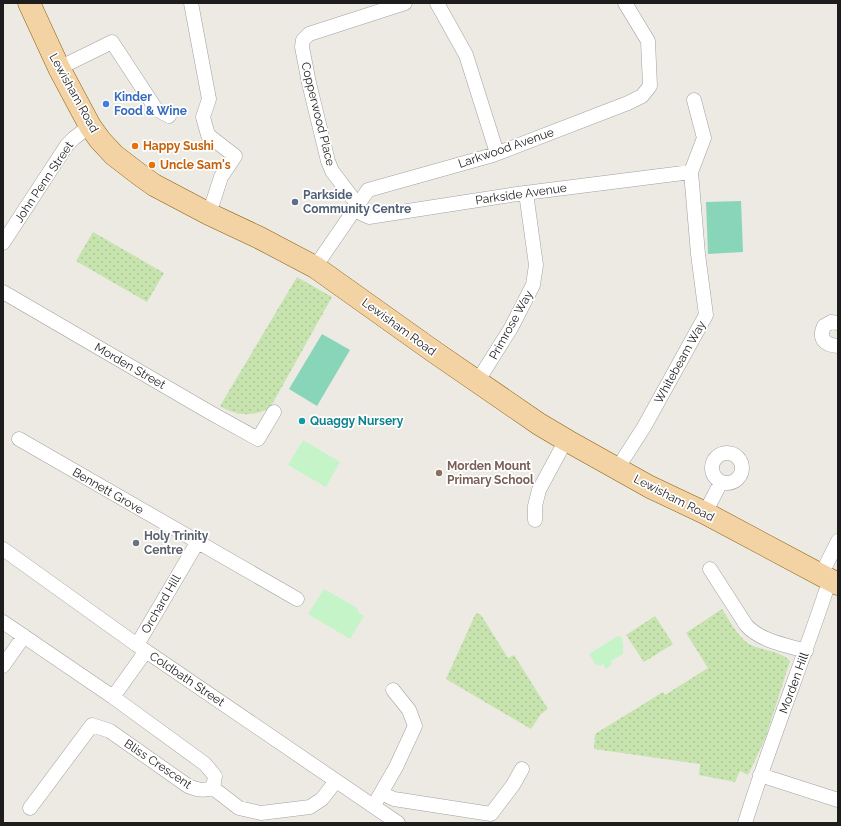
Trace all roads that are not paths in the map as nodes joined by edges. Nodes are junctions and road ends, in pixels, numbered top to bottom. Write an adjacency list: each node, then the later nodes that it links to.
1 (29, 3): 6 (main road, Lewisham Road)
2 (191, 3): 14 (street)
3 (405, 3): 13 (street, Copperwood Place)
4 (437, 3): 10 (street)
5 (625, 3): 10 (street, Larkwood Avenue)
6 (59, 68): 8 (street); 9 (main road, Lewisham Road)
7 (694, 100): 11 (street)
8 (169, 116)
9 (90, 126): 14 (main road, Lewisham Road); 15 (street, John Penn Street)
10 (497, 153): 13 (street, Larkwood Avenue)
11 (691, 172): 12 (street, Parkside Avenue); 24 (street, Whitebeam Way)
12 (526, 193): 13 (street, Parkside Avenue); 20 (street, Primrose Way)
13 (355, 207): 16 (street)
14 (209, 214): 16 (main road, Lewisham Road)
15 (3, 243)
16 (314, 267): 20 (main road, Lewisham Road)
17 (3, 292): 21 (street, Morden Street)
18 (838, 323): 19 (street)
19 (838, 346)
20 (478, 382): 23 (main road, Lewisham Road)
21 (274, 412)
22 (19, 439): 29 (street, Bennett Grove)
23 (566, 440): 24 (main road, Lewisham Road); 27 (street)
24 (617, 469): 26 (main road, Lewisham Road)
25 (721, 482): 26 (street)
26 (705, 514): 32 (main road, Lewisham Road)
27 (535, 520)
28 (838, 540): 32 (street, Morden Hill)
29 (197, 543): 33 (street, Bennett Grove); 36 (street, Orchard Hill)
30 (3, 549): 36 (street, Coldbath Street)
31 (710, 569): 37 (street)
32 (828, 583): 37 (street, Morden Hill)
33 (297, 599)
34 (3, 622): 35 (street)
35 (24, 636): 38 (street); 40 (street)
36 (141, 648): 40 (street); 43 (street, Coldbath Street)
37 (806, 652): 42 (street, Morden Hill)
38 (3, 666)
39 (393, 690): 45 (street)
40 (113, 697): 44 (street)
41 (522, 769): 45 (street)
42 (760, 775): 46 (street); 50 (street, Morden Hill)
43 (336, 781): 44 (street); 47 (street, Coldbath Street)
44 (213, 788): 48 (street, Bliss Crescent)
45 (381, 793): 47 (street)
46 (838, 800)
47 (373, 806): 49 (street, Coldbath Street)
48 (30, 808)
49 (398, 823)
50 (745, 823)

